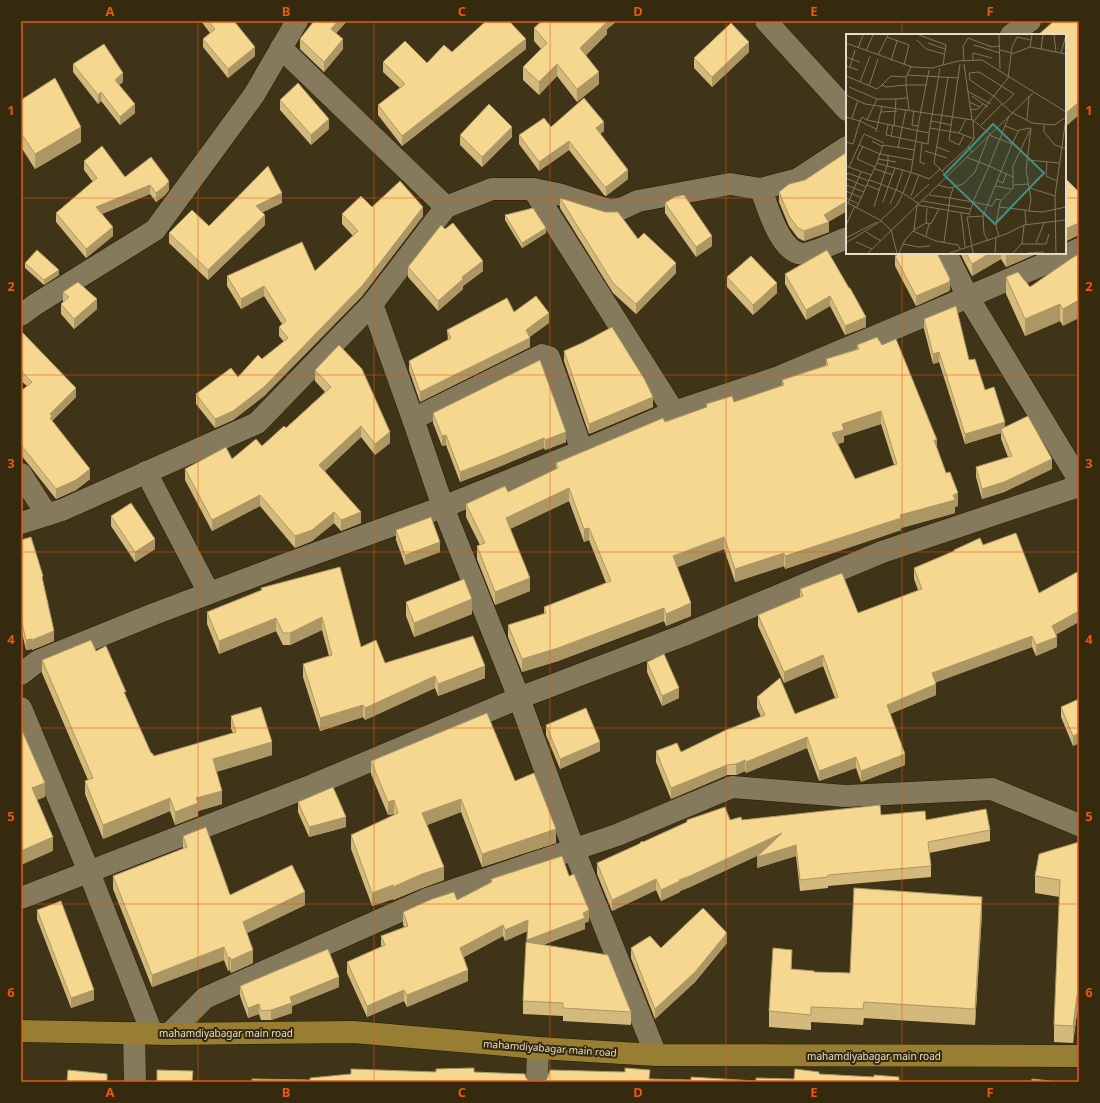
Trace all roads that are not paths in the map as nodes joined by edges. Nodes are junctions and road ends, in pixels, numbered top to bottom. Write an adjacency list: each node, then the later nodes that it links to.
1 (297, 21): 5 (street)
2 (766, 21): 6 (street)
3 (1030, 21): 4 (street)
4 (1012, 34)
5 (281, 48): 10 (street); 16 (street)
6 (846, 109)
7 (846, 148): 9 (street)
8 (533, 189): 9 (street); 10 (street); 17 (street)
9 (760, 189): 11 (street)
10 (446, 207): 15 (street)
11 (846, 238)
12 (1079, 249): 14 (street)
13 (946, 254): 14 (street)
14 (968, 297): 17 (street); 22 (street)
15 (372, 304): 18 (street); 20 (street)
16 (21, 315)
17 (674, 412): 19 (street)
18 (413, 419): 19 (street); 24 (street)
19 (582, 451): 24 (street)
20 (146, 472): 25 (street); 27 (street)
21 (21, 474): 25 (street)
22 (1079, 480)
23 (1079, 486): 29 (street)
24 (442, 507): 27 (street); 29 (street)
25 (47, 515): 26 (street)
26 (21, 523)
27 (209, 593): 28 (street)
28 (21, 674)
29 (519, 698): 32 (street); 33 (street)
30 (21, 708): 33 (street)
31 (1079, 825): 32 (street)
32 (574, 850): 36 (street); 38 (street)
33 (89, 872): 34 (street); 36 (street)
34 (21, 898)
35 (21, 1031): 36 (main road, mahamdiyabagar main road)
36 (152, 1033): 37 (main road, mahamdiyabagar main road); 40 (street)
37 (538, 1048): 38 (main road, mahamdiyabagar main road); 41 (street)
38 (656, 1055): 39 (main road, mahamdiyabagar main road)
39 (1079, 1056)
40 (135, 1082)
41 (537, 1082)

